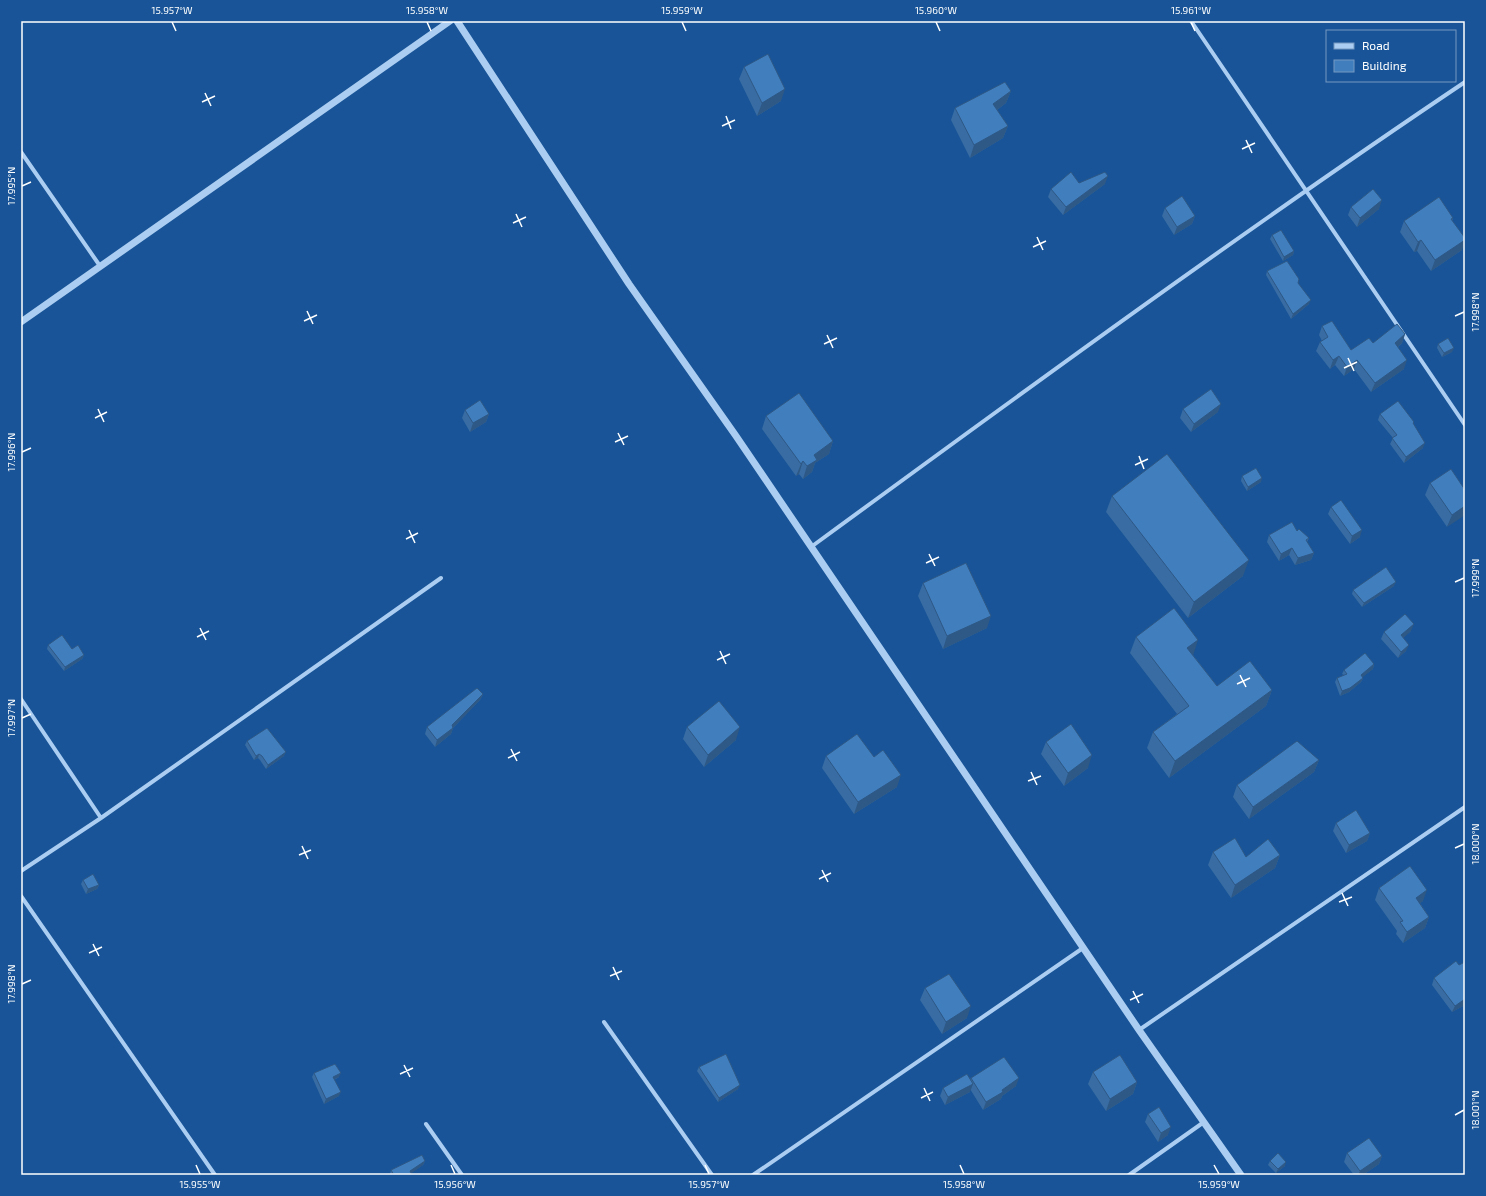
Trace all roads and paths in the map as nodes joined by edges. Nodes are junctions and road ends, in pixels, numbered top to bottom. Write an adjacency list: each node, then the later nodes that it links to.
1 (450, 21): 7 (street)
2 (457, 21): 10 (street)
3 (1191, 21): 6 (street)
4 (1465, 82): 6 (street)
5 (21, 152): 7 (street)
6 (1306, 190): 9 (street); 10 (street)
7 (100, 266): 8 (street)
8 (21, 322)
9 (1465, 425)
10 (811, 547): 17 (street)
11 (441, 578): 14 (street)
12 (21, 699): 14 (street)
13 (1465, 806): 19 (street)
14 (101, 818): 15 (street)
15 (21, 871)
16 (21, 896): 22 (street)
17 (1083, 948): 19 (street); 25 (street)
18 (604, 1022): 24 (street)
19 (1139, 1030): 20 (street)
20 (1204, 1122): 26 (street); 27 (street)
21 (426, 1124): 23 (street)
22 (215, 1175)
23 (462, 1175)
24 (712, 1175)
25 (753, 1175)
26 (1129, 1175)
27 (1241, 1175)

